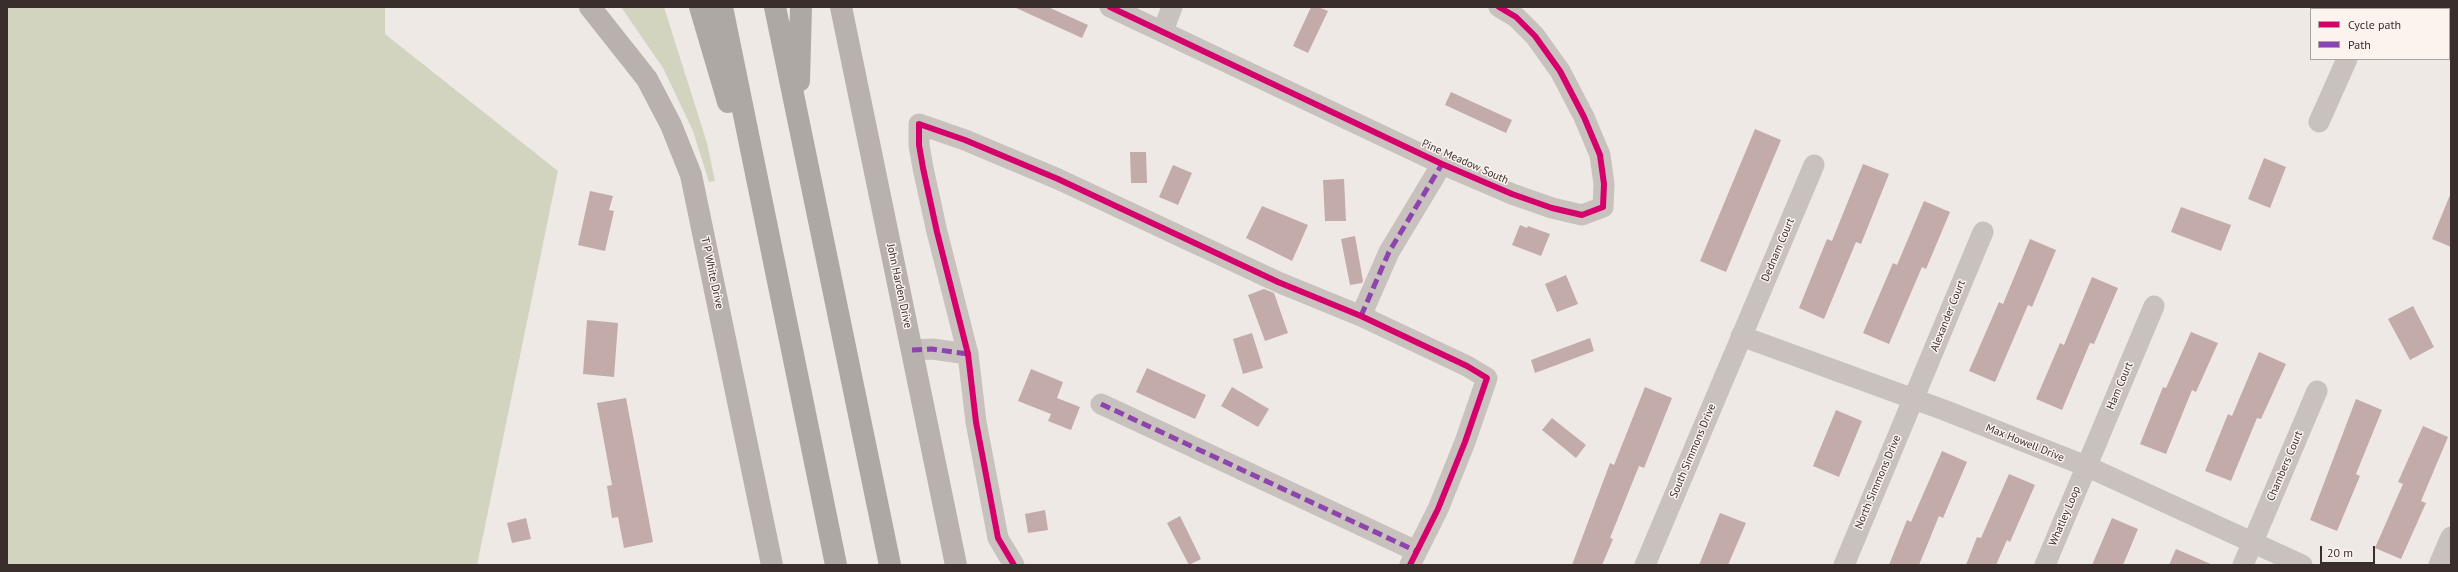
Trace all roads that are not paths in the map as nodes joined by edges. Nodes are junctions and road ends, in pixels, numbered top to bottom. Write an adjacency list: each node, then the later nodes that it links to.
1 (590, 7): 30 (street, T P White Drive)
2 (700, 7): 16 (highway)
3 (722, 7): 16 (highway)
4 (775, 7): 12 (highway)
5 (801, 7): 12 (highway)
6 (842, 7): 21 (street, John Harden Drive)
7 (1110, 7): 10 (street, Pine Meadow South)
8 (1172, 7): 10 (street)
9 (1498, 7): 14 (street, Pine Meadow South)
10 (1163, 31): 14 (street, Pine Meadow South)
11 (2347, 60): 13 (street)
12 (798, 118): 32 (highway)
13 (2319, 122)
14 (1442, 164): 19 (street)
15 (1814, 165): 20 (street, Dednam Court)
16 (765, 223): 31 (highway)
17 (1983, 232): 24 (street, Alexander Court)
18 (2154, 306): 26 (street, Ham Court)
19 (1361, 316): 22 (street); 29 (street)
20 (1741, 336): 24 (street, Max Howell Drive); 35 (street, South Simmons Drive)
21 (912, 350): 22 (street); 33 (street, John Harden Drive)
22 (968, 354): 34 (street)
23 (2317, 391): 28 (street, Chambers Court)
24 (1914, 400): 26 (street, Max Howell Drive); 36 (street, North Simmons Drive)
25 (1101, 404): 29 (street)
26 (2086, 466): 28 (street, Max Howell Drive); 37 (street, Whatley Loop)
27 (2451, 537): 40 (street)
28 (2253, 542): 38 (street); 39 (street, Max Howell Drive)
29 (1413, 558)
30 (772, 565)
31 (836, 565)
32 (890, 565)
33 (956, 565)
34 (1014, 565)
35 (1645, 565)
36 (1844, 565)
37 (2045, 565)
38 (2243, 565)
39 (2302, 565)
40 (2439, 565)

